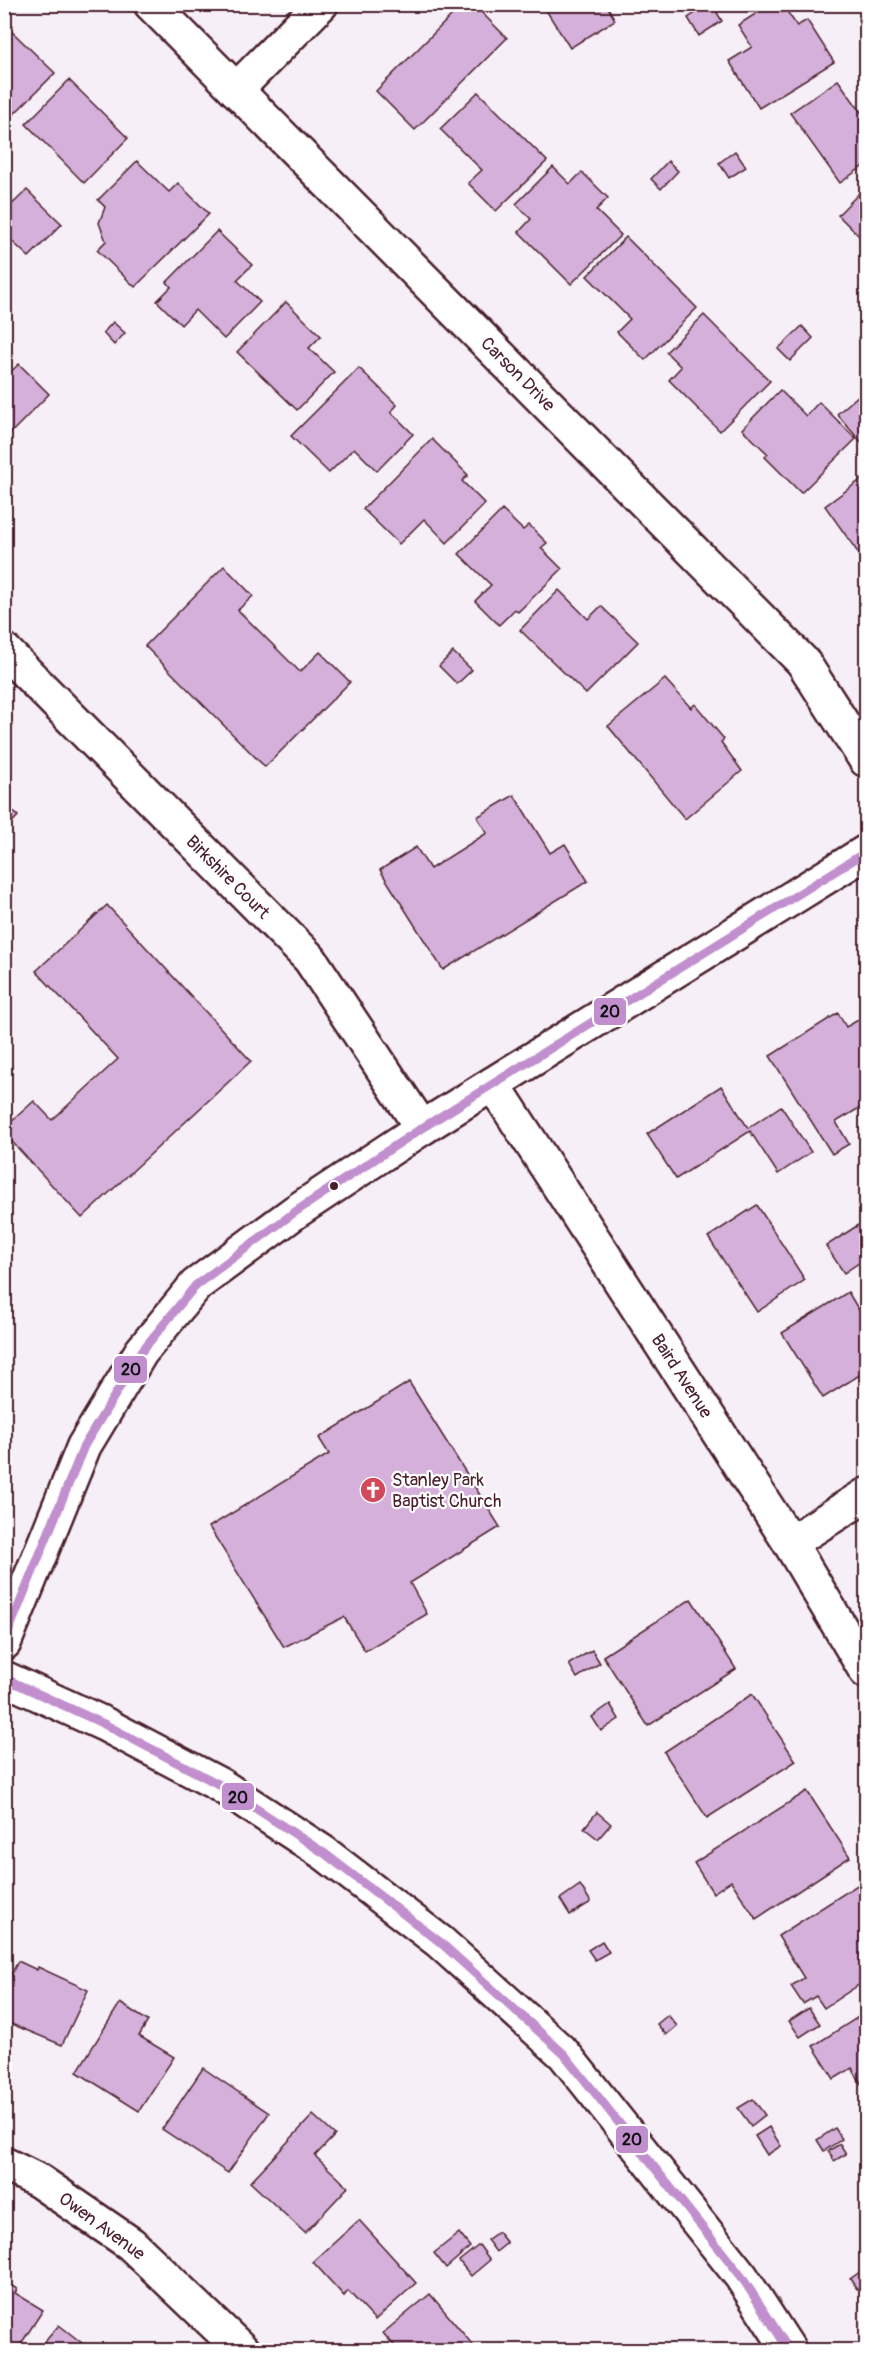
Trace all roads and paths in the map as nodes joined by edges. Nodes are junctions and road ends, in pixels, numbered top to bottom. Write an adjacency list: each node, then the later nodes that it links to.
1 (151, 4): 3 (street, Carson Drive)
2 (321, 4): 3 (street)
3 (236, 90): 5 (street, Carson Drive)
4 (4, 650): 8 (street, Birkshire Court)
5 (867, 760)
6 (867, 852): 7 (street)
7 (493, 1084): 8 (street); 10 (street, Baird Avenue)
8 (422, 1128): 11 (street)
9 (867, 1496): 10 (street)
10 (790, 1543): 12 (street, Baird Avenue)
11 (4, 1643)
12 (867, 1671)
13 (4, 1678): 16 (street)
14 (4, 2164): 15 (street, Owen Avenue)
15 (242, 2350)
16 (789, 2350)

